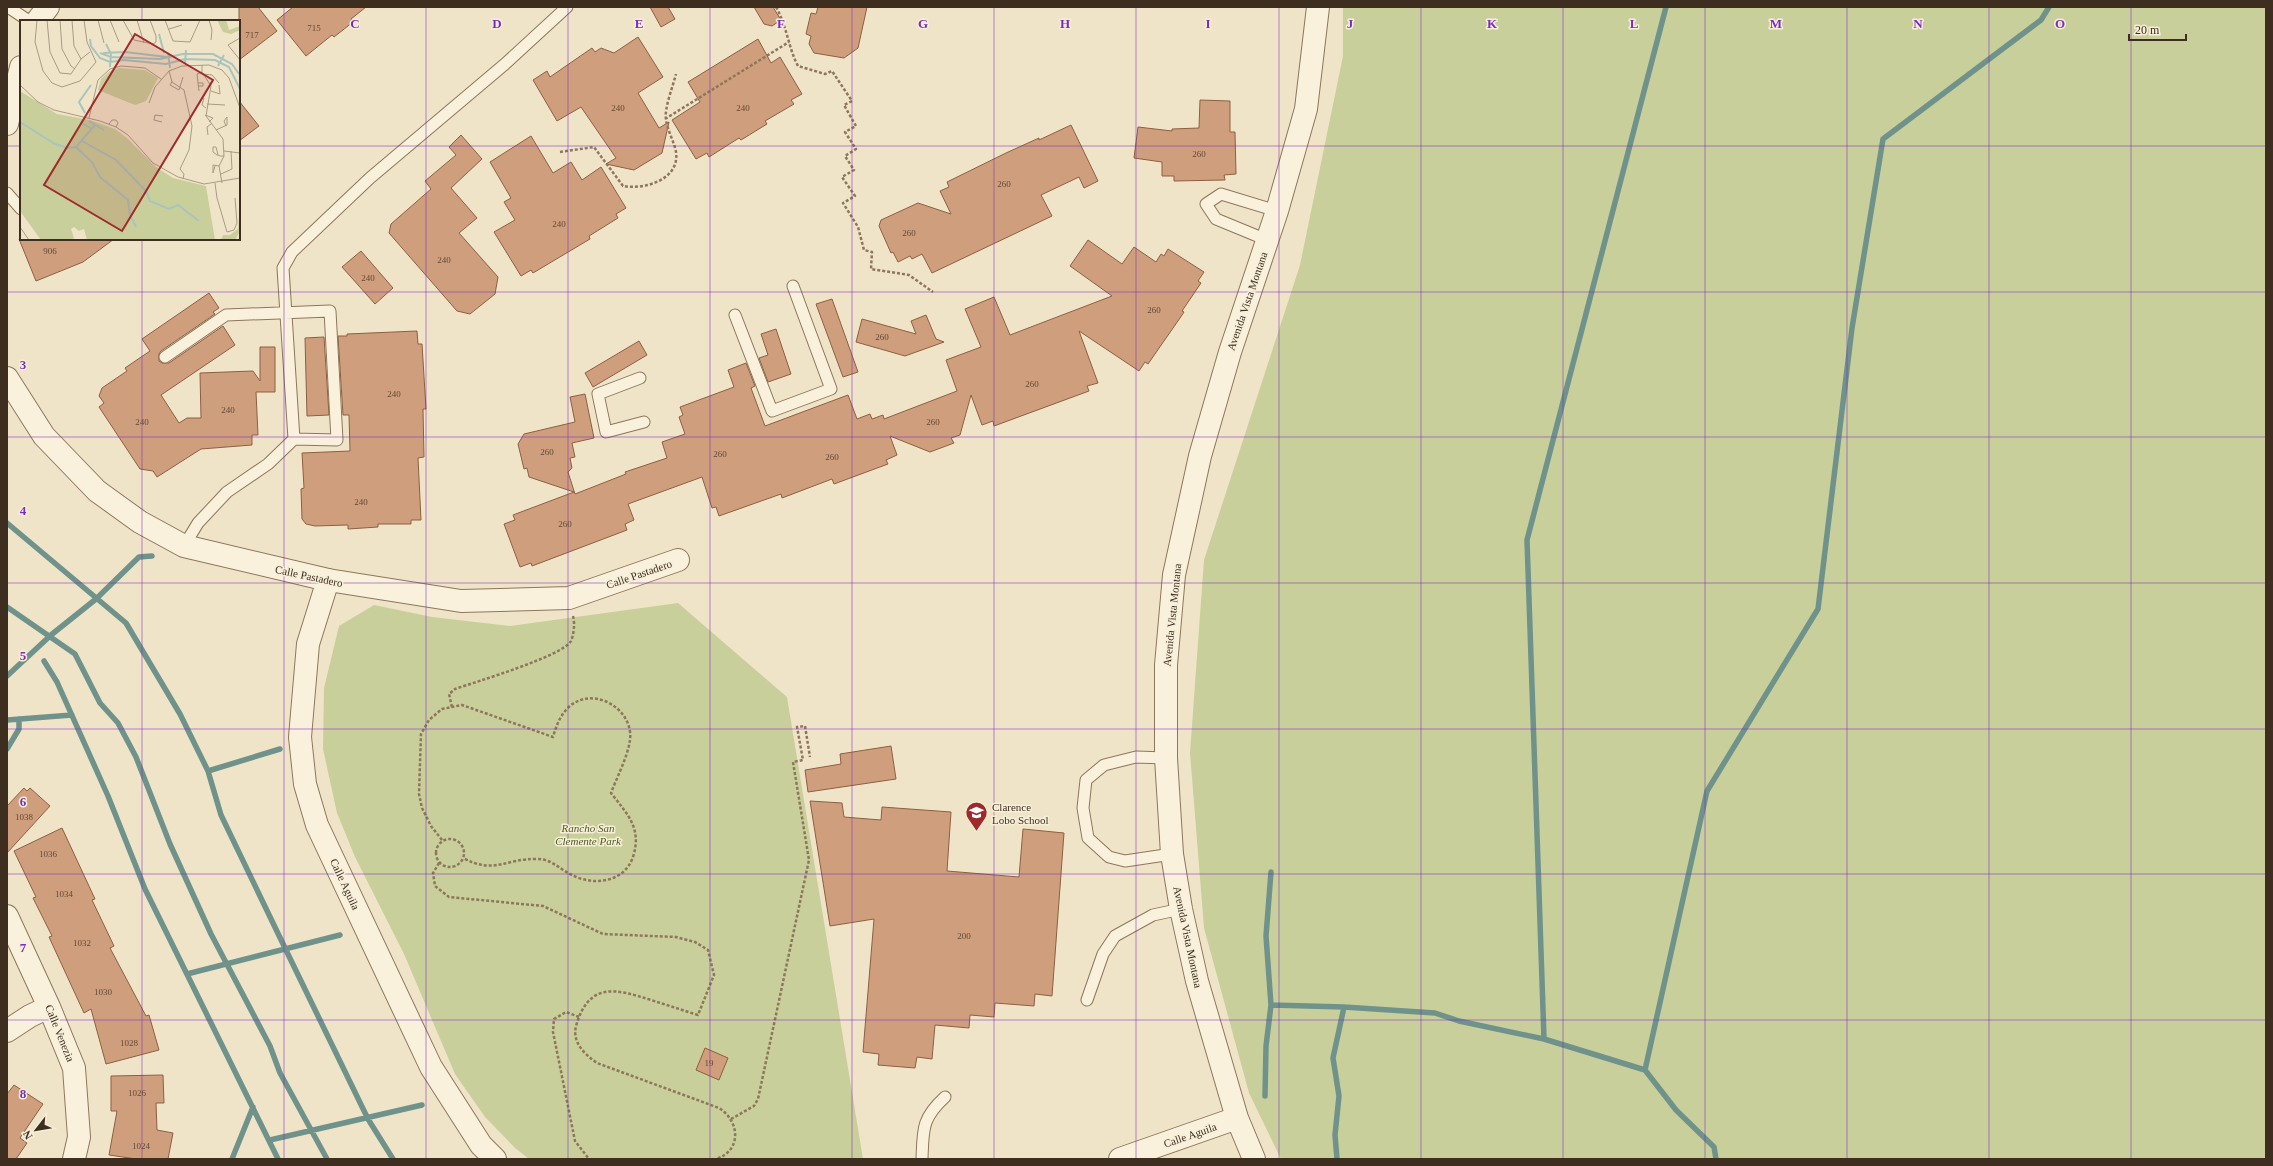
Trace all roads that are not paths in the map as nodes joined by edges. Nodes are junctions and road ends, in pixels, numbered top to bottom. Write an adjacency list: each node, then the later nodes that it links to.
1 (8, 7): 5 (lane)
2 (48, 7): 6 (street)
3 (567, 7): 14 (lane)
4 (1318, 7): 11 (street, Avenida Vista Montana)
5 (28, 20)
6 (38, 20)
7 (20, 71): 8 (street)
8 (7, 124)
9 (7, 194): 10 (lane)
10 (20, 209)
11 (1277, 211): 12 (street, Avenida Vista Montana); 12 (lane)
12 (1267, 240): 24 (street, Avenida Vista Montana)
13 (793, 286): 15 (lane)
14 (286, 313): 16 (lane); 20 (lane); 20 (lane)
15 (735, 315)
16 (165, 357)
17 (7, 378): 21 (street, Calle Pastadero)
18 (640, 378): 19 (lane)
19 (644, 422)
20 (294, 439): 21 (lane)
21 (184, 546): 23 (street, Calle Pastadero)
22 (678, 560): 23 (street, Calle Pastadero)
23 (328, 580): 34 (street, Calle Aguila)
24 (1166, 758): 25 (street, Avenida Vista Montana); 25 (lane)
25 (1172, 854): 26 (street, Avenida Vista Montana)
26 (1181, 909): 28 (lane); 32 (street, Avenida Vista Montana)
27 (7, 916): 29 (street, Calle Venezia)
28 (1087, 1000)
29 (49, 1007): 30 (street); 33 (street, Calle Venezia)
30 (7, 1032)
31 (945, 1097): 35 (lane)
32 (1237, 1118): 36 (street, Calle Aguila); 37 (street, Avenida Vista Montana)
33 (74, 1159)
34 (495, 1159)
35 (922, 1159)
36 (1120, 1159)
37 (1254, 1159)

